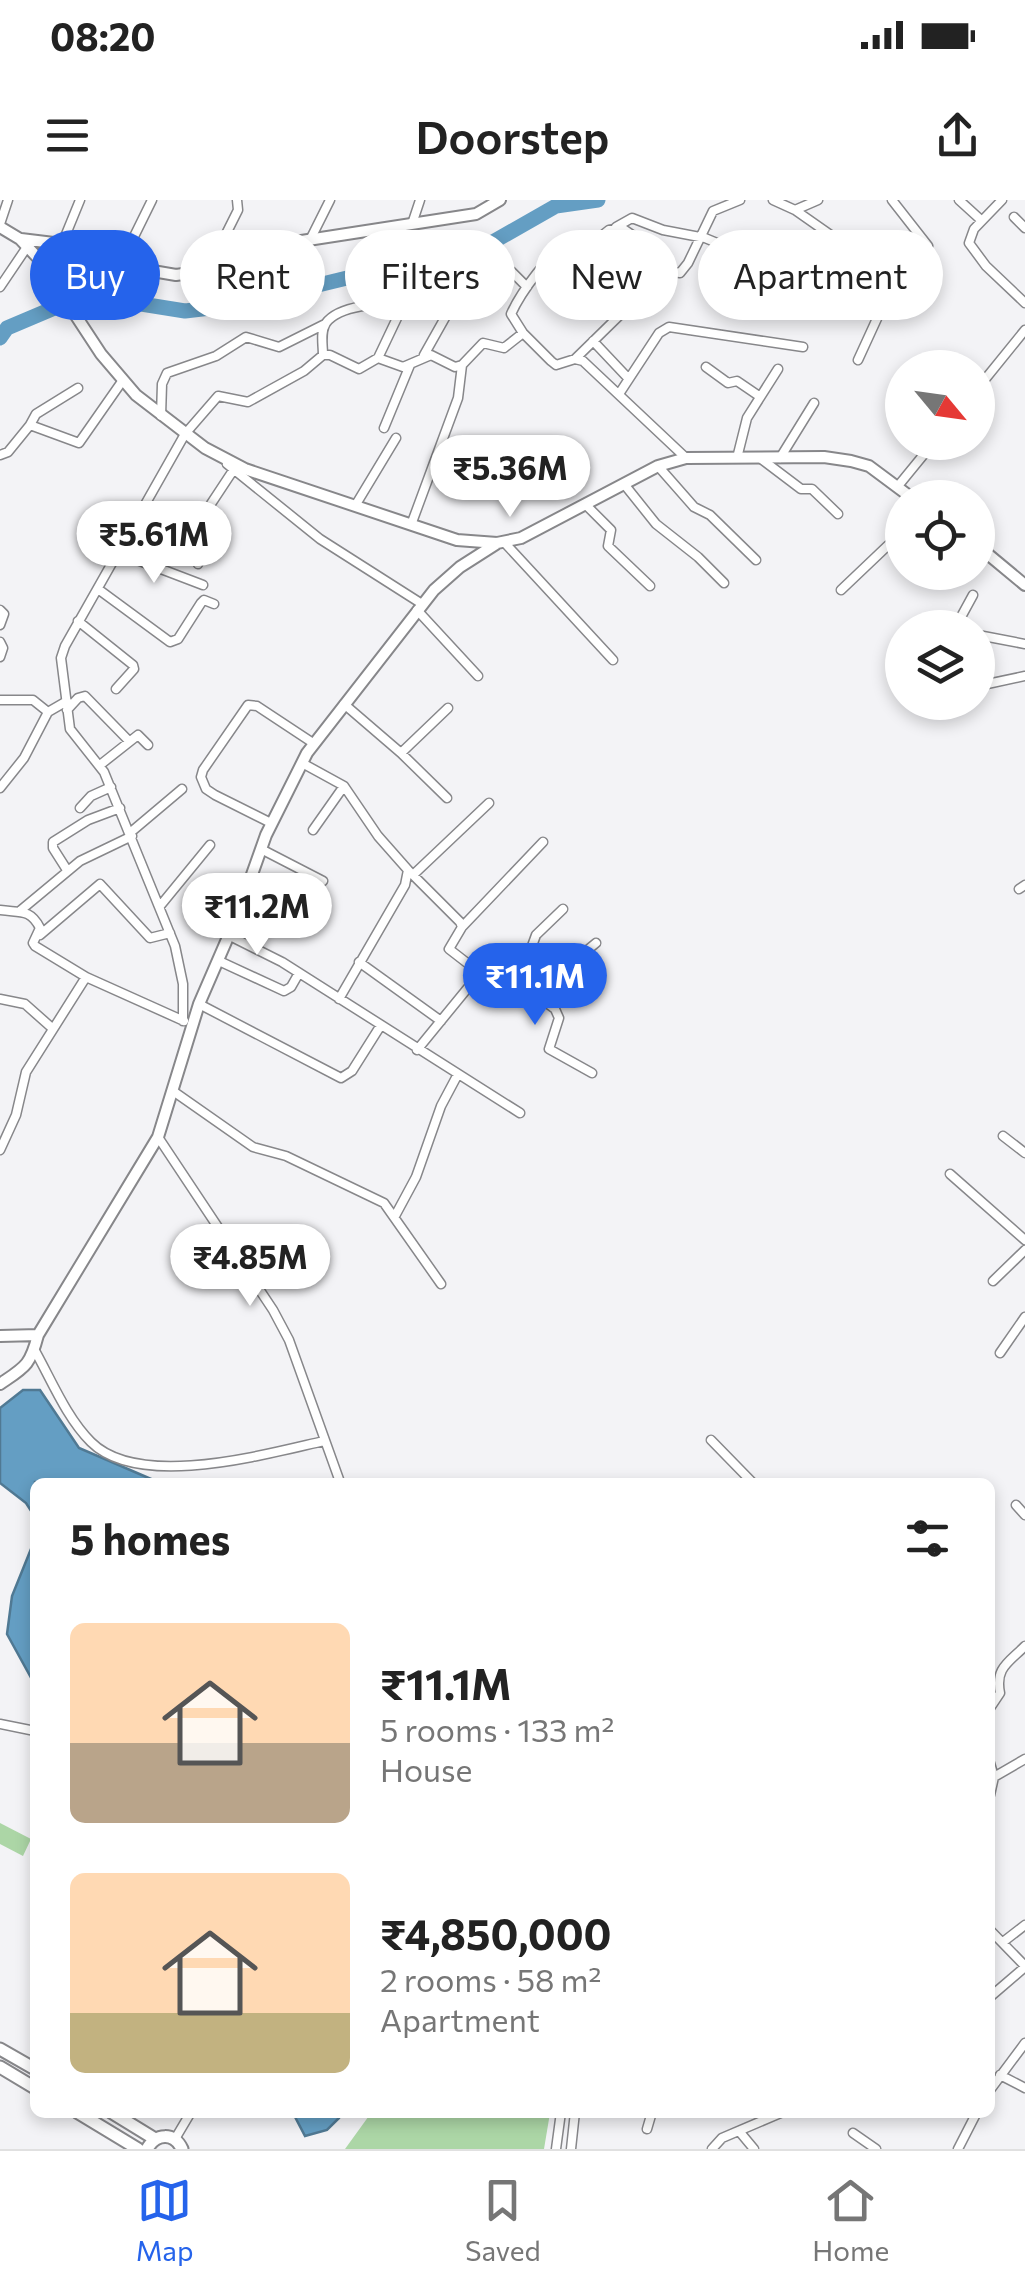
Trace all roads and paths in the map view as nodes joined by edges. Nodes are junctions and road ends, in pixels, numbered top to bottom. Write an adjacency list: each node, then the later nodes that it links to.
1 (8, 200): 18 (street)
2 (80, 200): 21 (street)
3 (152, 200): 22 (street)
4 (237, 200): 23 (street)
5 (330, 200): 24 (street)
6 (420, 200): 17 (street)
7 (500, 200): 17 (street)
8 (740, 200): 25 (street)
9 (773, 200): 14 (street)
10 (818, 200): 14 (street)
11 (892, 200): 47 (street)
12 (959, 200): 16 (street)
13 (1002, 200): 16 (street)
14 (794, 210): 26 (street)
15 (1014, 217): 20 (street)
16 (981, 220): 34 (street)
17 (412, 224): 28 (street)
18 (0, 226): 30 (street)
19 (616, 228): 27 (street); 29 (street); 33 (street)
20 (1025, 228)
21 (68, 230)
22 (137, 230)
23 (228, 230)
24 (315, 230)
25 (703, 230)
26 (823, 230)
27 (698, 236)
28 (325, 238)
29 (698, 240)
30 (23, 243): 31 (street); 32 (street); 54 (street)
31 (30, 243)
32 (0, 287)
33 (527, 287): 40 (street); 44 (street)
34 (1025, 302)
35 (345, 312): 38 (street)
36 (395, 320): 45 (street)
37 (615, 320): 41 (street)
38 (326, 324): 43 (street); 59 (street)
39 (1025, 330): 51 (street)
40 (523, 333): 46 (street); 49 (street)
41 (593, 340): 46 (street); 53 (street)
42 (803, 346): 53 (street)
43 (323, 355): 45 (street); 62 (street)
44 (424, 355): 48 (street); 49 (street)
45 (378, 358): 48 (street)
46 (574, 358): 56 (street)
47 (858, 360)
48 (410, 364): 61 (street)
49 (462, 365): 79 (street)
50 (706, 367): 57 (street)
51 (995, 367)
52 (778, 368): 57 (street)
53 (627, 378): 56 (street)
54 (123, 380): 59 (street); 60 (street)
55 (78, 388): 60 (street)
56 (619, 394): 66 (street)
57 (760, 396): 67 (street)
58 (814, 403): 69 (street)
59 (162, 416): 62 (street)
60 (30, 426): 64 (street)
61 (384, 428)
62 (185, 434): 65 (street); 82 (street)
63 (396, 438): 77 (street)
64 (0, 454)
65 (216, 454): 72 (street); 77 (street)
66 (686, 458): 67 (street); 71 (street)
67 (737, 458): 68 (street)
68 (760, 458): 69 (street); 78 (street)
69 (780, 458): 73 (street)
70 (919, 460): 74 (street)
71 (658, 466): 75 (street); 83 (street)
72 (234, 469): 85 (street); 94 (street)
73 (889, 480)
74 (903, 480)
75 (624, 484): 76 (street); 86 (street)
76 (585, 504): 80 (street); 89 (street)
77 (355, 506): 79 (street)
78 (838, 514)
79 (411, 525): 80 (street)
80 (501, 542): 94 (street); 103 (street)
81 (885, 548): 91 (street)
82 (119, 552): 87 (street); 90 (street)
83 (756, 560)
84 (995, 560): 88 (street)
85 (198, 564)
86 (724, 584)
87 (203, 585)
88 (1025, 585)
89 (650, 586)
90 (98, 589): 93 (street); 97 (street)
91 (841, 590)
92 (973, 596): 96 (street)
93 (214, 604)
94 (420, 607): 104 (street); 109 (street)
95 (0, 610): 98 (street)
96 (965, 610)
97 (78, 621): 107 (street); 110 (street)
98 (0, 624)
99 (995, 639): 101 (street)
100 (0, 642): 102 (street)
101 (1025, 644)
102 (0, 657)
103 (613, 660)
104 (478, 676)
105 (1025, 676): 106 (street)
106 (995, 682)
107 (116, 689)
108 (0, 700): 112 (street)
109 (344, 704): 114 (street); 116 (street)
110 (67, 705): 112 (street); 113 (street); 118 (street)
111 (448, 708): 116 (street)
112 (48, 712): 120 (street)
113 (129, 741): 115 (street); 118 (street)
114 (312, 742): 117 (street); 127 (street)
115 (148, 745)
116 (401, 753): 123 (street)
117 (302, 762): 119 (street); 127 (street)
118 (100, 765): 121 (street)
119 (344, 786): 128 (street); 134 (street)
120 (0, 788)
121 (111, 788): 125 (street); 126 (street)
122 (182, 788): 129 (street)
123 (447, 798)
124 (489, 803): 134 (street)
125 (80, 808)
126 (120, 808): 129 (street); 133 (street)
127 (271, 823): 132 (street)
128 (314, 830)
129 (132, 834): 133 (street); 136 (street)
130 (543, 842): 140 (street)
131 (210, 844): 136 (street)
132 (262, 849): 135 (street); 142 (street)
133 (67, 870): 139 (street)
134 (410, 872): 140 (street); 146 (street)
135 (323, 880)
136 (160, 906): 141 (street)
137 (563, 909): 150 (street)
138 (0, 910): 139 (street)
139 (21, 910): 143 (street)
140 (462, 928): 147 (street)
141 (170, 933): 143 (street); 156 (street)
142 (230, 936): 145 (street); 148 (street)
143 (35, 938): 149 (street)
144 (596, 943): 153 (street)
145 (219, 961): 148 (street); 154 (street)
146 (359, 962): 151 (street); 155 (street)
147 (479, 970): 150 (street); 155 (street)
148 (300, 973): 151 (street)
149 (86, 977): 156 (street); 158 (street)
150 (512, 980): 153 (street)
151 (338, 998): 157 (street)
152 (0, 1000): 158 (street)
153 (543, 1000): 160 (street)
154 (199, 1004): 156 (street); 157 (street)
155 (441, 1021): 159 (street)
156 (188, 1023): 162 (street)
157 (381, 1025): 159 (street)
158 (52, 1028): 166 (street)
159 (417, 1050): 161 (street)
160 (592, 1073)
161 (458, 1074): 163 (street); 169 (street)
162 (172, 1091): 165 (street); 169 (street)
163 (520, 1112)
164 (1004, 1136): 167 (street)
165 (158, 1137): 177 (street); 183 (street)
166 (0, 1150)
167 (1025, 1154)
168 (950, 1174): 170 (street)
169 (395, 1216): 175 (street)
170 (1025, 1240)
171 (1025, 1250): 172 (street)
172 (1016, 1259): 173 (street); 174 (street)
173 (1025, 1268)
174 (994, 1281)
175 (440, 1284)
176 (1025, 1317): 180 (street)
177 (38, 1335): 178 (street); 179 (street)
178 (0, 1336)
179 (34, 1349): 181 (street); 183 (street)
180 (1000, 1353)
181 (0, 1384)
182 (710, 1440): 185 (street)
183 (324, 1441): 184 (street)
184 (338, 1478)
185 (748, 1478)
186 (1016, 1505): 187 (street)
187 (1025, 1515)
188 (1025, 1646): 189 (street)
189 (995, 1700)
190 (0, 1724): 191 (street)
191 (30, 1730)
192 (1025, 1759): 193 (street)
193 (995, 1776)
194 (1025, 1925): 196 (street)
195 (995, 1935): 196 (street)
196 (1003, 1942): 197 (street)
197 (1025, 1967): 198 (street)
198 (995, 1993)
199 (1025, 2043): 203 (street)
200 (0, 2049): 201 (main road)
201 (30, 2066)
202 (2, 2073): 205 (main road)
203 (1000, 2075): 204 (street); 206 (street)
204 (995, 2082)
205 (30, 2086)
206 (1025, 2088)
207 (86, 2118): 220 (main road)
208 (118, 2118): 218 (main road)
209 (188, 2118): 219 (street)
210 (560, 2118): 221 (street)
211 (575, 2118): 222 (street)
212 (650, 2118): 215 (street)
213 (769, 2118): 216 (street)
214 (974, 2118): 226 (street)
215 (647, 2129)
216 (739, 2131): 223 (street); 224 (street)
217 (853, 2133): 225 (street)
218 (151, 2144): 219 (main road)
219 (179, 2144)
220 (138, 2149)
221 (556, 2149)
222 (570, 2149)
223 (712, 2149)
224 (754, 2149)
225 (876, 2149)
226 (958, 2149)

